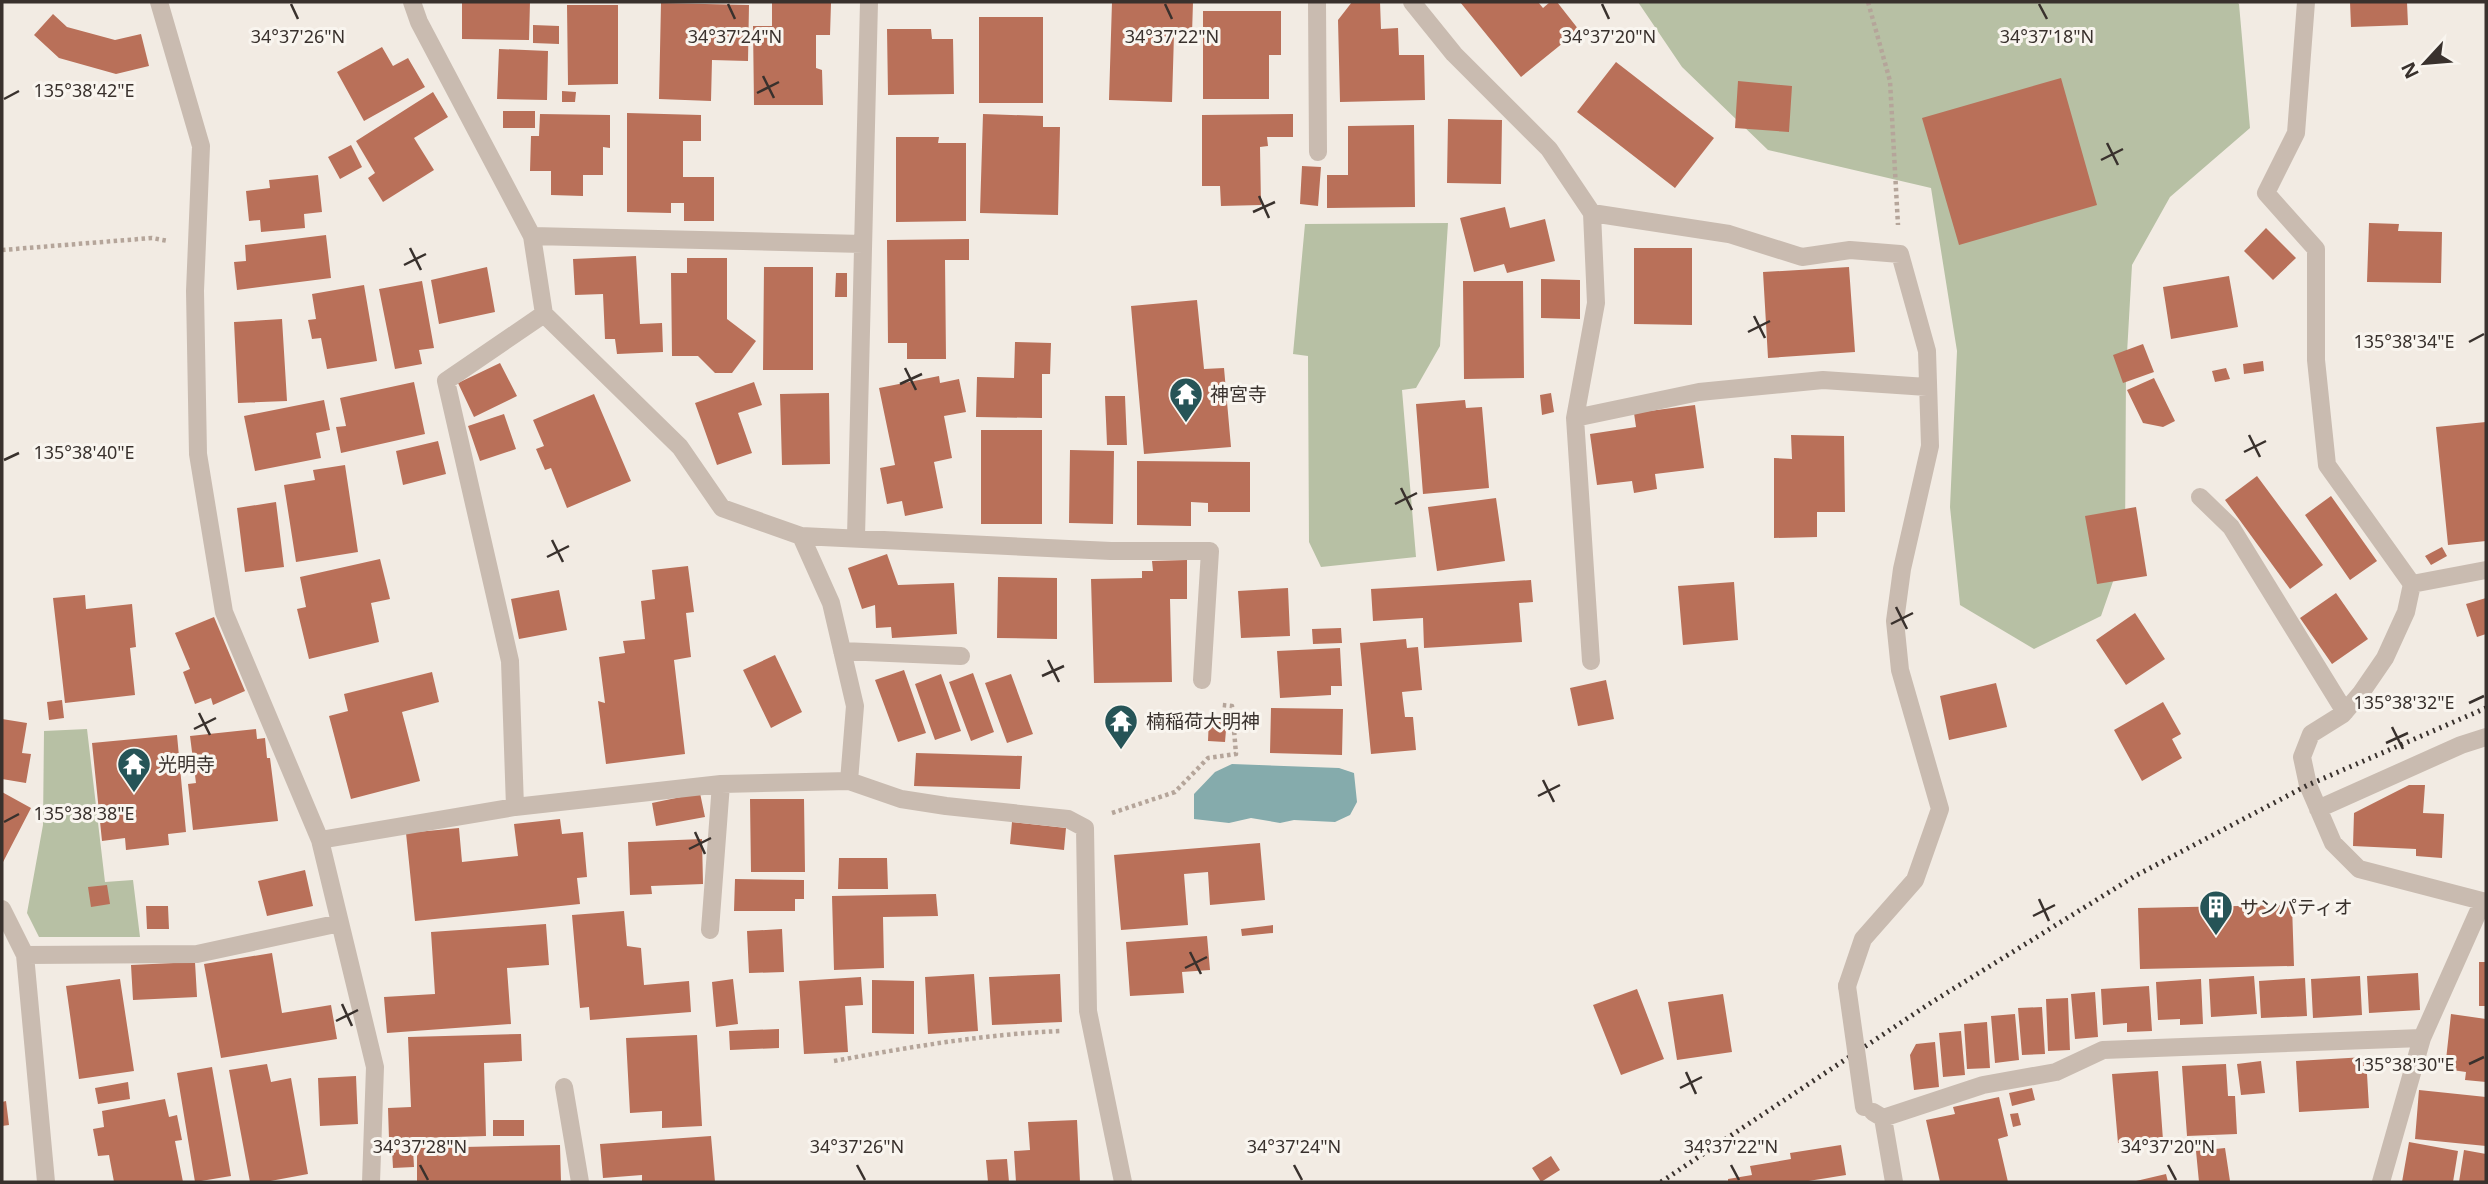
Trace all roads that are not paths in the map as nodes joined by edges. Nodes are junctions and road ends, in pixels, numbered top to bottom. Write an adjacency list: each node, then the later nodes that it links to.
1 (159, 2): 29 (street)
2 (412, 2): 9 (street)
3 (869, 2): 10 (street)
4 (1317, 2): 7 (street)
5 (1412, 2): 8 (street)
6 (2306, 2): 18 (street)
7 (1318, 152)
8 (1592, 212): 12 (street); 13 (street)
9 (532, 236): 10 (street); 11 (street)
10 (863, 244): 16 (street)
11 (544, 314): 15 (street); 27 (street)
12 (1927, 387): 13 (street); 37 (street, bridge)
13 (1575, 418): 21 (street)
14 (2200, 497): 23 (street)
15 (801, 536): 16 (street); 19 (street)
16 (856, 537): 22 (street)
17 (2486, 570): 18 (street)
18 (2412, 584): 23 (street)
19 (842, 651): 20 (street); 25 (street)
20 (961, 656)
21 (1591, 661)
22 (1202, 680)
23 (2345, 712): 28 (street)
24 (2486, 737): 28 (street)
25 (849, 781): 26 (street); 41 (street)
26 (721, 785): 27 (street); 33 (street)
27 (515, 807): 29 (street)
28 (2318, 809): 30 (street)
29 (320, 840): 32 (street)
30 (2484, 901): 35 (street)
31 (2, 909): 34 (street)
32 (340, 923): 34 (street); 39 (street)
33 (710, 930)
34 (24, 955): 38 (street)
35 (2422, 1038): 37 (street); 43 (street)
36 (564, 1087): 40 (street)
37 (1883, 1118): 42 (street)
38 (46, 1182)
39 (371, 1182)
40 (580, 1182)
41 (1123, 1182)
42 (1894, 1182)
43 (2381, 1182)

